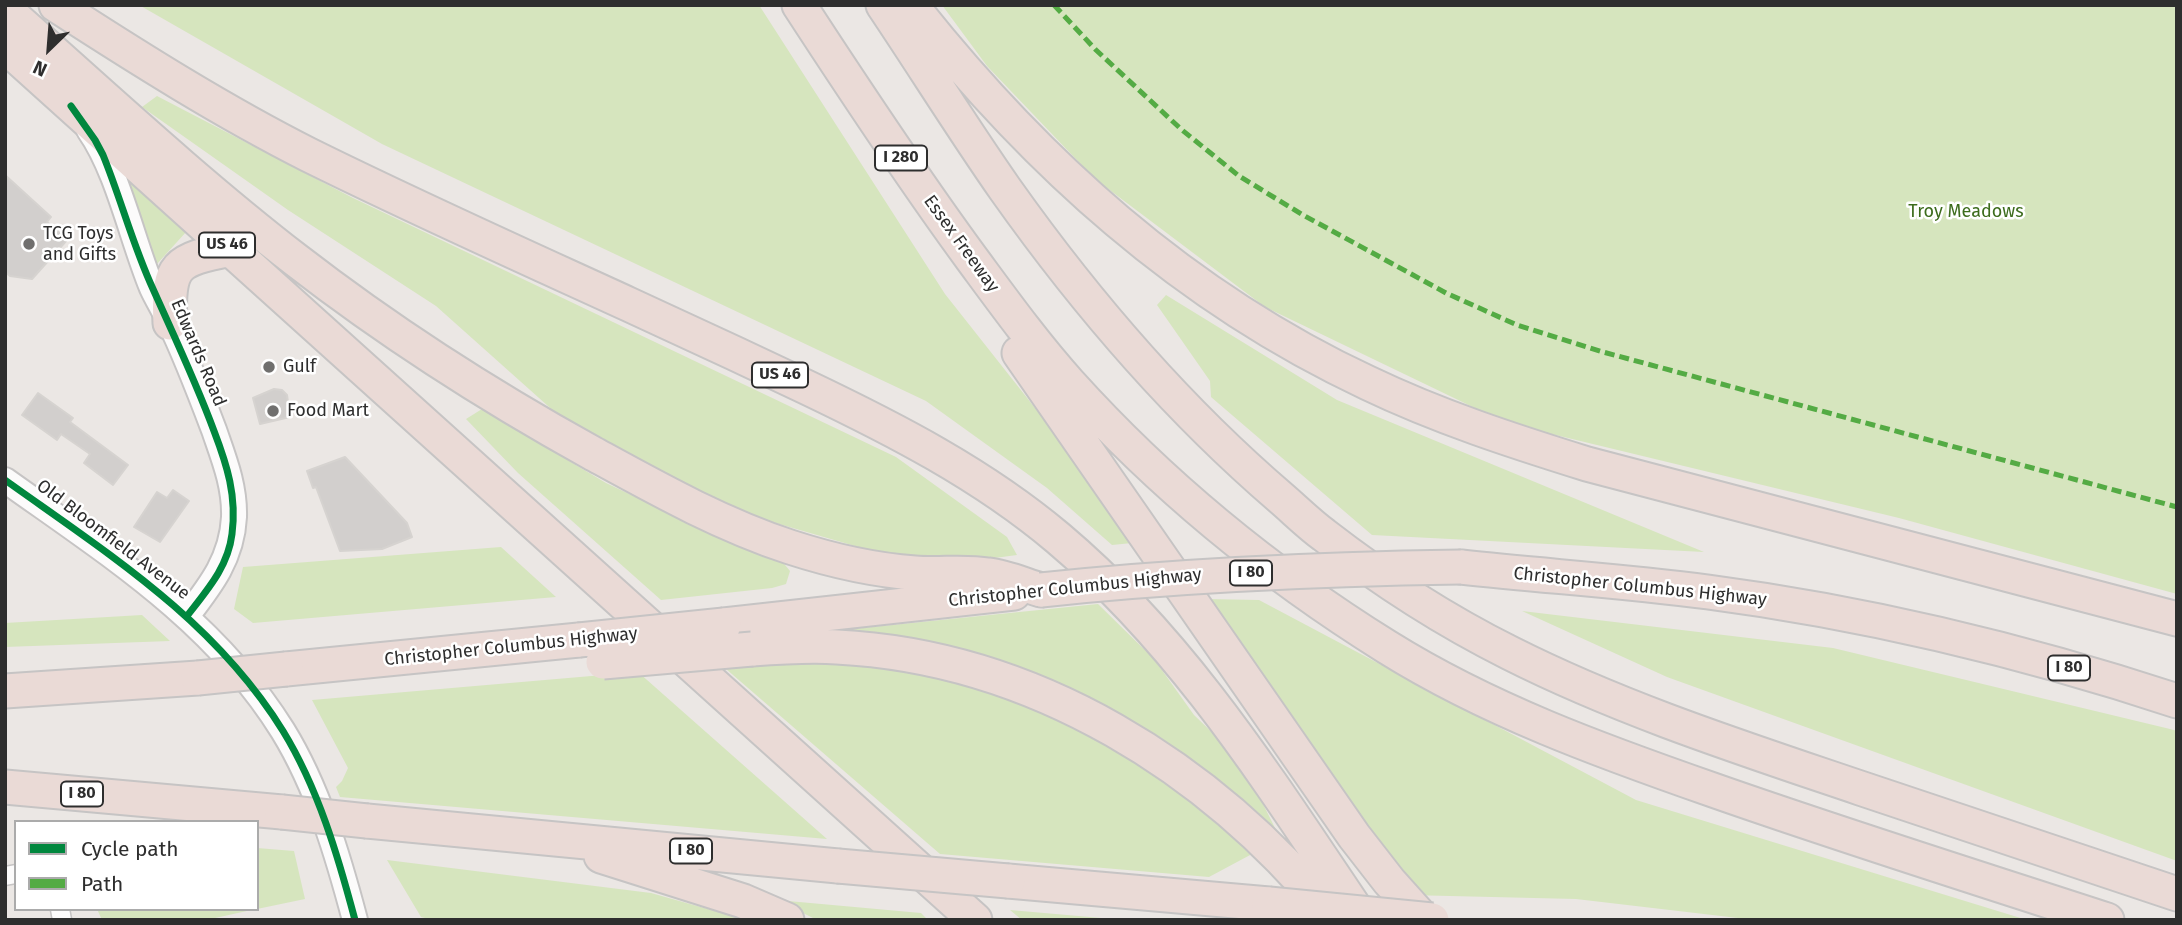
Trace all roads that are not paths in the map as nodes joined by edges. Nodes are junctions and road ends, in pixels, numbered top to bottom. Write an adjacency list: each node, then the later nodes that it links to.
1 (56, 5): 8 (highway, US 46)
2 (74, 5): 8 (street)
3 (799, 5): 11 (highway, Essex Freeway / I 280)
4 (883, 5): 22 (highway)
5 (911, 5): 16 (highway)
6 (5, 9): 14 (highway)
7 (5, 47): 9 (highway, US 46)
8 (123, 48): 27 (highway, US 46)
9 (71, 106): 10 (highway, US 46); 12 (street, Edwards Road)
10 (231, 249): 12 (highway); 25 (highway, US 46)
11 (1008, 308): 28 (highway); 30 (highway, Essex Freeway)
12 (170, 323): 15 (street, Edwards Road)
13 (5, 480): 15 (street, Old Bloomfield Avenue)
14 (1041, 590): 17 (highway, Christopher Columbus Highway / I 80, bridge); 19 (highway, Christopher Columbus Highway / I 80, bridge)
15 (187, 616): 23 (street, Old Bloomfield Avenue)
16 (2177, 619)
17 (591, 651): 18 (highway, Christopher Columbus Highway, bridge); 26 (highway, bridge)
18 (5, 691)
19 (2177, 701)
20 (5, 787): 21 (highway, I 80, bridge)
21 (544, 837): 24 (highway); 29 (highway, I 80, bridge)
22 (2177, 894)
23 (355, 920)
24 (787, 920)
25 (975, 920)
26 (1335, 920)
27 (1363, 920)
28 (1424, 920)
29 (1432, 920)
30 (2107, 920)

